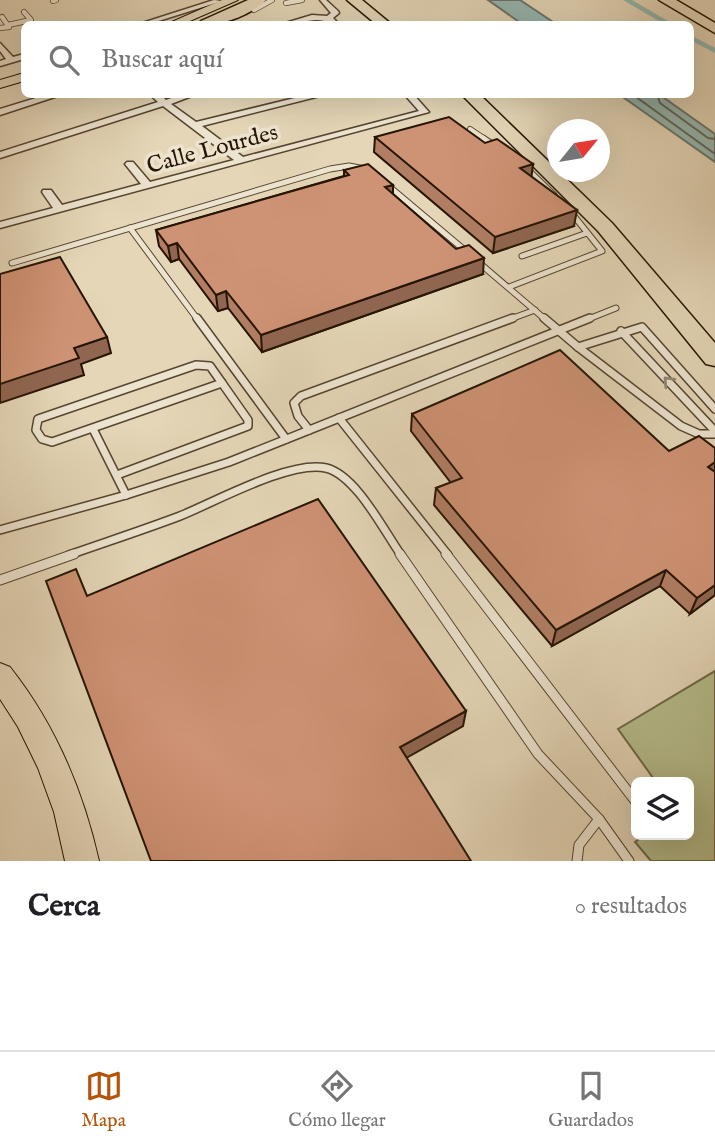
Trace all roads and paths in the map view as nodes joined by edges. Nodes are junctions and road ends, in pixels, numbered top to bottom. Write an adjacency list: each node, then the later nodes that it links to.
1 (272, 0): 8 (lane)
2 (302, 0): 9 (lane)
3 (354, 0): 20 (highway)
4 (372, 0): 21 (highway)
5 (666, 0): 25 (highway)
6 (692, 0): 12 (highway)
7 (323, 1): 14 (street)
8 (247, 3): 10 (main road); 10 (highway)
9 (286, 3)
10 (211, 11): 16 (street); 17 (main road)
11 (24, 12): 15 (lane)
12 (715, 13)
13 (2, 17): 23 (lane)
14 (328, 19): 18 (street); 19 (street)
15 (25, 21)
16 (154, 21)
17 (182, 21)
18 (298, 21)
19 (331, 21)
20 (380, 21)
21 (397, 21)
22 (21, 22): 23 (lane)
23 (8, 24): 24 (lane)
24 (0, 28)
25 (715, 29)
26 (0, 45): 28 (street)
27 (0, 64): 28 (street)
28 (18, 64): 29 (main road)
29 (0, 73)
30 (21, 78): 31 (main road)
31 (0, 84)
32 (47, 98): 40 (street)
33 (158, 98): 39 (street)
34 (181, 98): 39 (street)
35 (297, 98): 41 (street)
36 (413, 98): 46 (street, Calle Lourdes)
37 (473, 98): 69 (highway)
38 (489, 98): 44 (highway)
39 (165, 103): 41 (street); 45 (street)
40 (0, 112)
41 (197, 125): 46 (street)
42 (470, 129): 43 (lane)
43 (505, 153)
44 (547, 153)
45 (0, 155)
46 (240, 160): 52 (street, Calle Lourdes)
47 (130, 164): 52 (street)
48 (521, 164): 54 (lane)
49 (369, 172): 58 (lane)
50 (378, 179): 62 (lane)
51 (577, 182): 67 (highway)
52 (147, 185): 56 (street, Calle Lourdes)
53 (47, 192): 56 (street)
54 (557, 197)
55 (563, 204): 59 (lane)
56 (59, 209): 57 (street, Calle Lourdes)
57 (0, 225)
58 (130, 228): 61 (lane); 76 (lane)
59 (587, 233): 60 (lane); 62 (lane)
60 (522, 256)
61 (12, 263)
62 (509, 287): 64 (lane)
63 (616, 308): 65 (lane)
64 (535, 310): 65 (lane); 74 (lane)
65 (558, 330): 68 (lane); 72 (lane)
66 (621, 331): 68 (lane); 71 (lane); 75 (lane, one-way to 66)
67 (715, 336)
68 (578, 346): 75 (lane)
69 (715, 358)
70 (222, 383): 73 (lane); 73 (lane); 77 (lane)
71 (715, 410)
72 (338, 418): 74 (lane); 82 (lane)
73 (93, 429): 77 (lane)
74 (309, 430): 76 (lane)
75 (715, 432)
76 (286, 439): 78 (lane)
77 (117, 475): 78 (lane)
78 (126, 495): 79 (lane)
79 (0, 530)
80 (0, 580): 83 (lane)
81 (0, 676): 84 (main road)
82 (631, 795)
83 (599, 819): 85 (lane); 86 (lane)
84 (82, 861)
85 (578, 861)
86 (629, 861)

